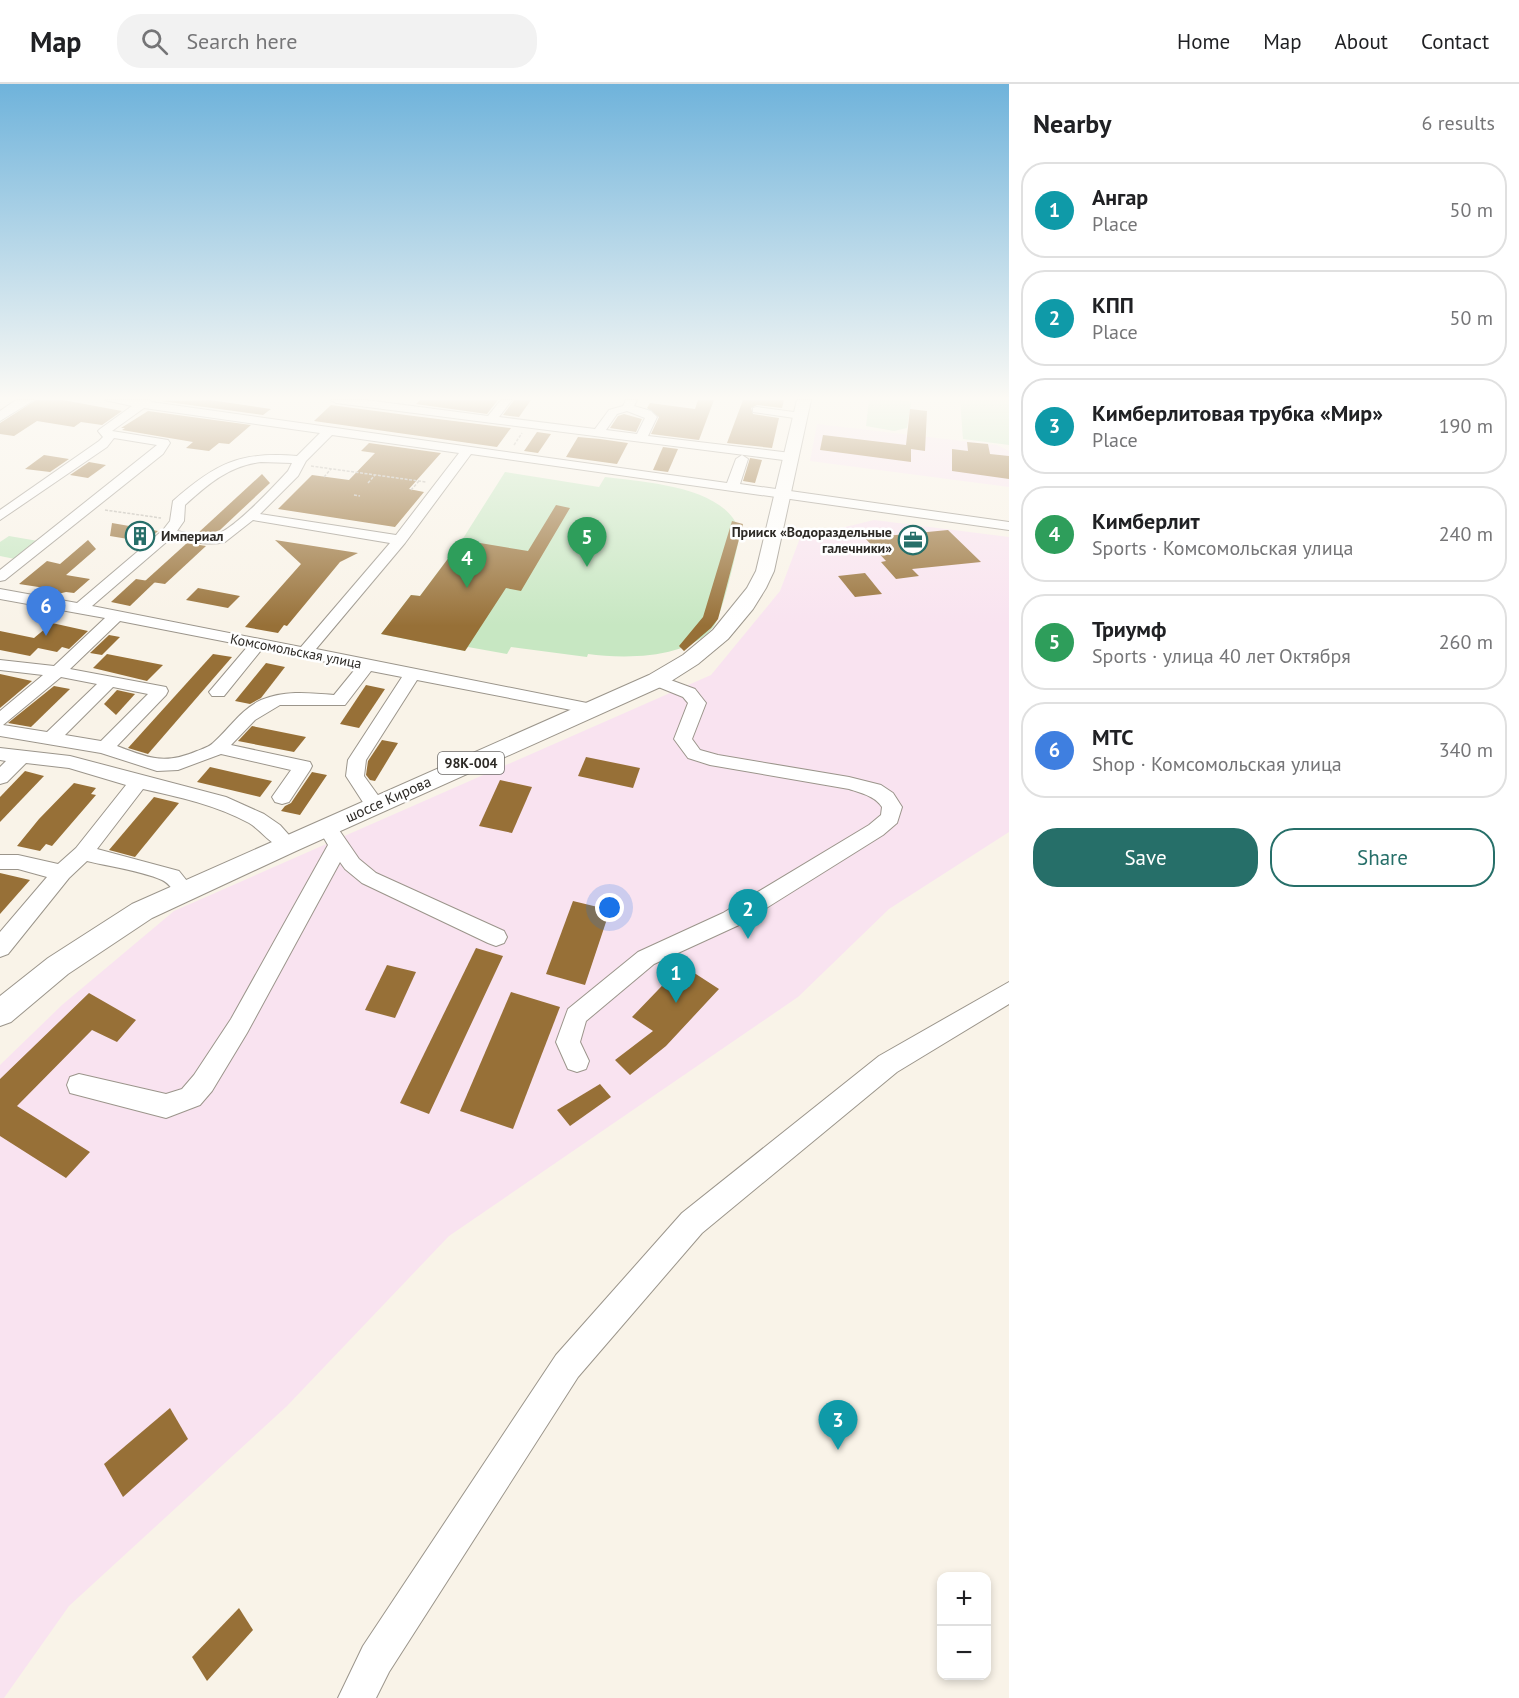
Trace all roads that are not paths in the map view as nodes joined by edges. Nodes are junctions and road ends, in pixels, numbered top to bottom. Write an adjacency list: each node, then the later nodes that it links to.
1 (58, 475): 13 (street)
2 (128, 475): 18 (street)
3 (215, 475): 16 (street)
4 (292, 475): 14 (street)
5 (449, 475): 17 (street)
6 (642, 475): 10 (street)
7 (685, 475): 10 (street)
8 (736, 475): 11 (street)
9 (786, 475): 12 (main road, шоссе Кирова / 98К-004)
10 (683, 481): 11 (street)
11 (732, 488): 12 (street)
12 (782, 495): 15 (street); 28 (main road, шоссе Кирова / 98К-004)
13 (0, 516)
14 (250, 516): 16 (street); 17 (street)
15 (1009, 526)
16 (168, 534): 20 (street)
17 (400, 540): 23 (street)
18 (0, 577)
19 (0, 594): 20 (street, Комсомольская улица)
20 (80, 608): 21 (street, Комсомольская улица)
21 (117, 615): 22 (street, Комсомольская улица); 26 (street)
22 (258, 644): 23 (street, Комсомольская улица); 30 (street)
23 (304, 653): 25 (street, Комсомольская улица)
24 (0, 665): 26 (street)
25 (368, 665): 27 (street, Комсомольская улица); 36 (street)
26 (57, 672): 29 (street); 32 (street)
27 (411, 674): 31 (street, Комсомольская улица); 42 (street)
28 (657, 680): 31 (main road, шоссе Кирова / 98К-004); 53 (street)
29 (110, 681): 34 (street); 35 (street)
30 (218, 692)
31 (592, 709): 42 (main road, шоссе Кирова / 98К-004)
32 (0, 720)
33 (0, 730): 34 (street)
34 (51, 739): 35 (street)
35 (105, 748): 36 (street)
36 (219, 748): 41 (street)
37 (0, 754): 38 (street)
38 (21, 757): 39 (street); 40 (street)
39 (0, 778)
40 (139, 782): 44 (street); 45 (street)
41 (282, 797)
42 (375, 805): 43 (main road, шоссе Кирова / 98К-004)
43 (333, 835): 44 (main road, шоссе Кирова / 98К-004); 49 (street); 54 (street)
44 (287, 844): 48 (main road, шоссе Кирова / 98К-004)
45 (83, 854): 47 (street); 48 (street)
46 (0, 862): 47 (street)
47 (62, 873): 50 (street)
48 (185, 891): 52 (main road, шоссе Кирова / 98К-004)
49 (496, 936)
50 (0, 948)
51 (1009, 992): 55 (street)
52 (0, 1013)
53 (577, 1061)
54 (79, 1085)
55 (357, 1698)

